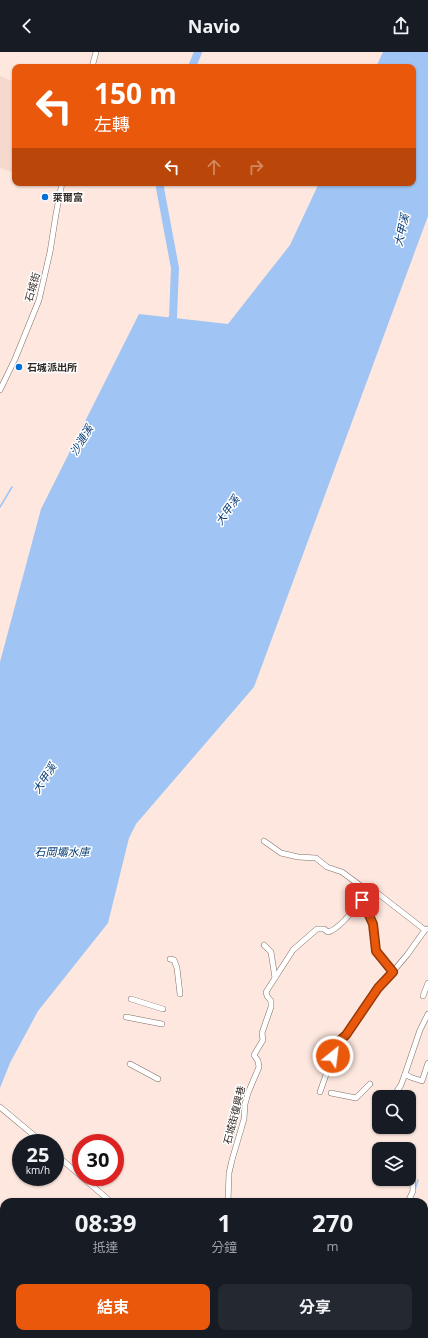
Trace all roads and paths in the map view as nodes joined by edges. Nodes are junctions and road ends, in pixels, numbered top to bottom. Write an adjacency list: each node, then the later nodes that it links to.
1 (96, 52): 2 (street)
2 (93, 64)
3 (61, 186): 4 (street, 石城街)
4 (0, 390)
5 (264, 841): 6 (street)
6 (369, 890): 7 (street); 8 (street)
7 (362, 900): 11 (street); 12 (street)
8 (427, 930): 11 (street)
9 (264, 945): 12 (street)
10 (170, 959): 14 (street)
11 (393, 972): 27 (street)
12 (275, 978): 36 (street, 石城街復興巷)
13 (428, 983): 15 (street)
14 (180, 994)
15 (423, 996)
16 (130, 999): 17 (street)
17 (163, 1009)
18 (428, 1014): 23 (street)
19 (126, 1017): 20 (street)
20 (162, 1024)
21 (428, 1063): 23 (street)
22 (130, 1064): 24 (street)
23 (406, 1074): 26 (street)
24 (158, 1079)
25 (370, 1084): 28 (street)
26 (398, 1090)
27 (320, 1092)
28 (331, 1094)
29 (0, 1107): 30 (street)
30 (33, 1134)
31 (64, 1162): 32 (street)
32 (72, 1169)
33 (92, 1186): 35 (street)
34 (413, 1186): 37 (street)
35 (106, 1198)
36 (228, 1198)
37 (410, 1198)

